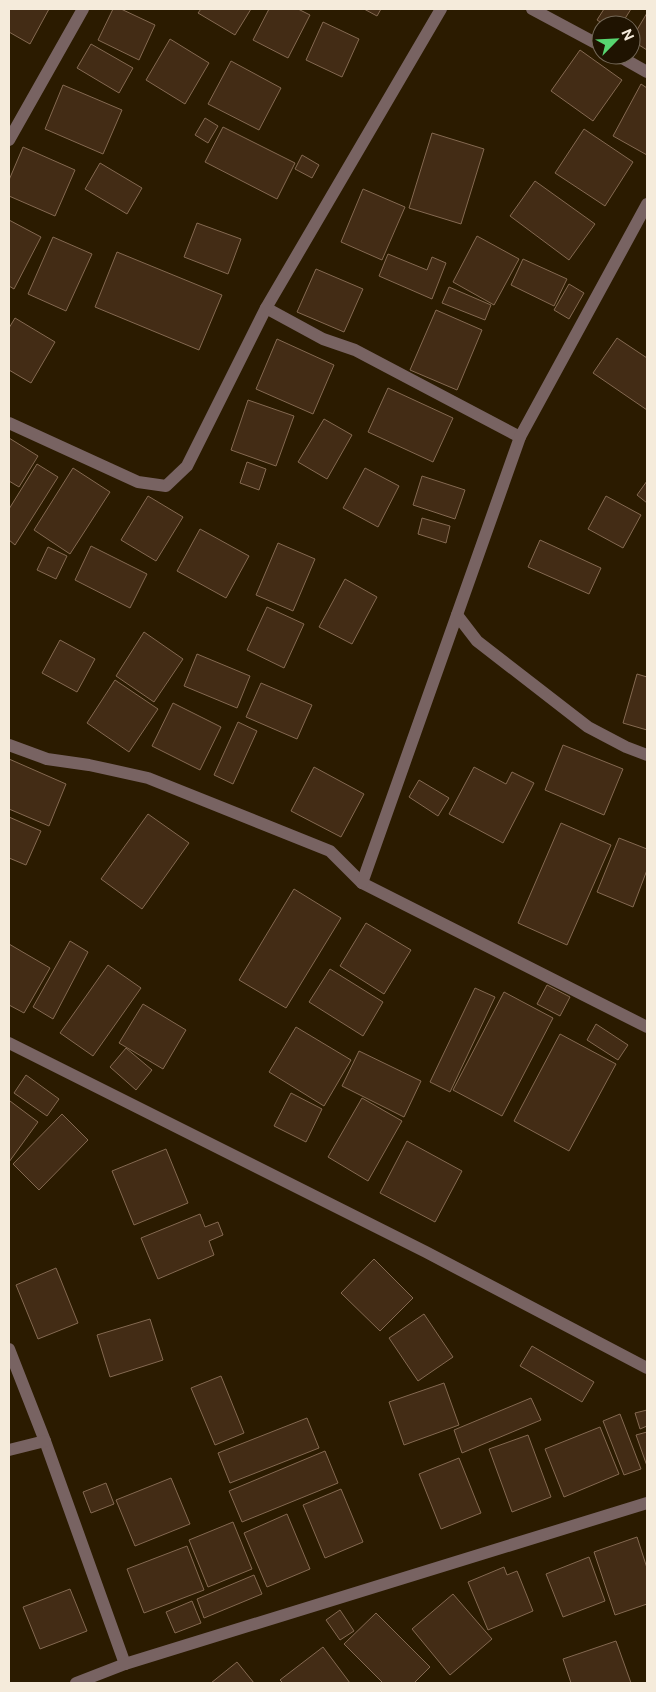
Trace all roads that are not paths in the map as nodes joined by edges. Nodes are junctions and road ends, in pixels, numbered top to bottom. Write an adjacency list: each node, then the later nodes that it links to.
1 (83, 9): 7 (street)
2 (441, 9): 9 (street)
3 (532, 9): 4 (street)
4 (591, 41)
5 (635, 65): 6 (street)
6 (647, 72)
7 (9, 140)
8 (647, 204): 11 (street)
9 (266, 308): 10 (street); 11 (street)
10 (9, 423)
11 (520, 437): 12 (street)
12 (457, 615): 14 (street); 15 (street)
13 (9, 745): 15 (street)
14 (647, 755)
15 (362, 883): 16 (street)
16 (647, 1027)
17 (9, 1043): 19 (street)
18 (9, 1349): 20 (street)
19 (647, 1368)
20 (45, 1441): 21 (street); 23 (street)
21 (9, 1450)
22 (647, 1503): 23 (street)
23 (125, 1664): 24 (street)
24 (76, 1683)

